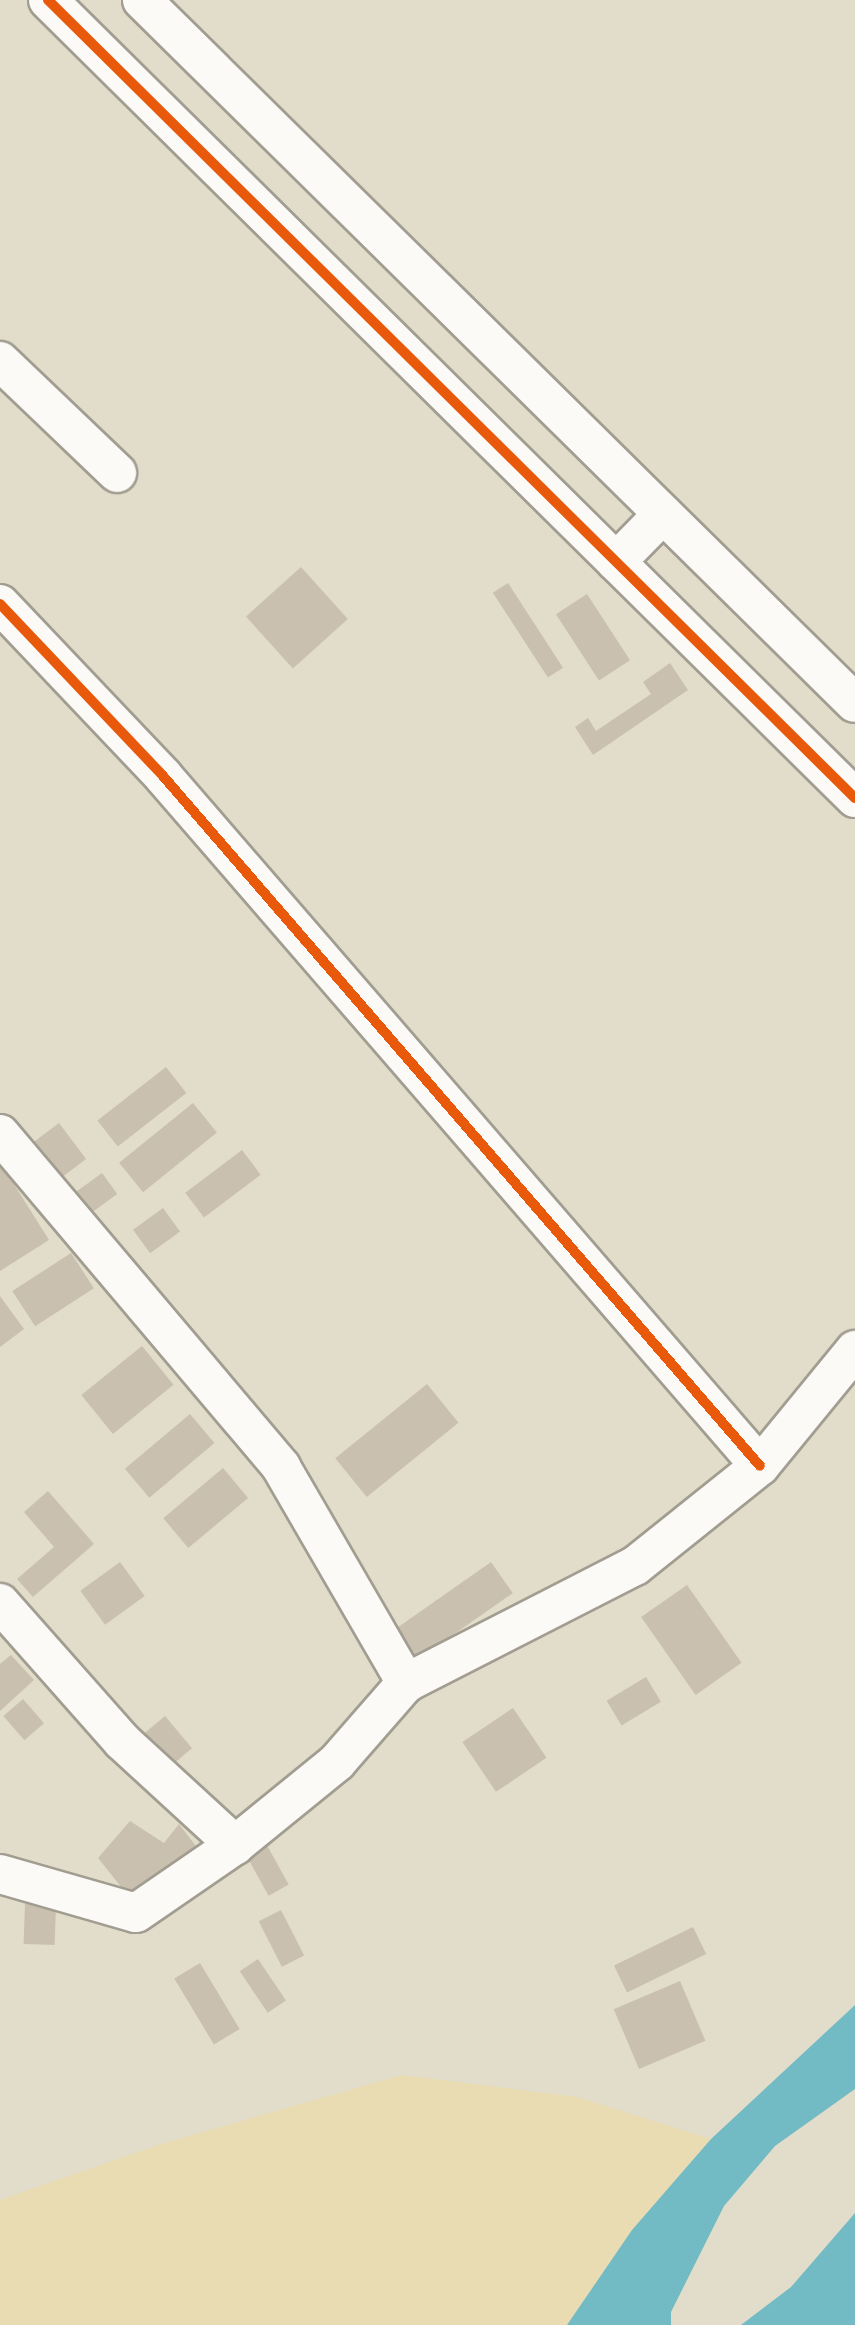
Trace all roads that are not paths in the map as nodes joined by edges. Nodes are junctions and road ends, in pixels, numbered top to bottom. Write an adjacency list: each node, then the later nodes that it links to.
1 (48, 0): 6 (street)
2 (142, 0): 5 (street)
3 (0, 361): 4 (street)
4 (117, 473)
5 (663, 514): 6 (street); 8 (street)
6 (616, 562): 9 (street)
7 (0, 604): 12 (street)
8 (855, 704)
9 (855, 798)
10 (0, 1135): 14 (street)
11 (855, 1350): 12 (street)
12 (760, 1466): 14 (street)
13 (0, 1603): 15 (street)
14 (406, 1684): 15 (street)
15 (235, 1845): 16 (street)
16 (0, 1874)

